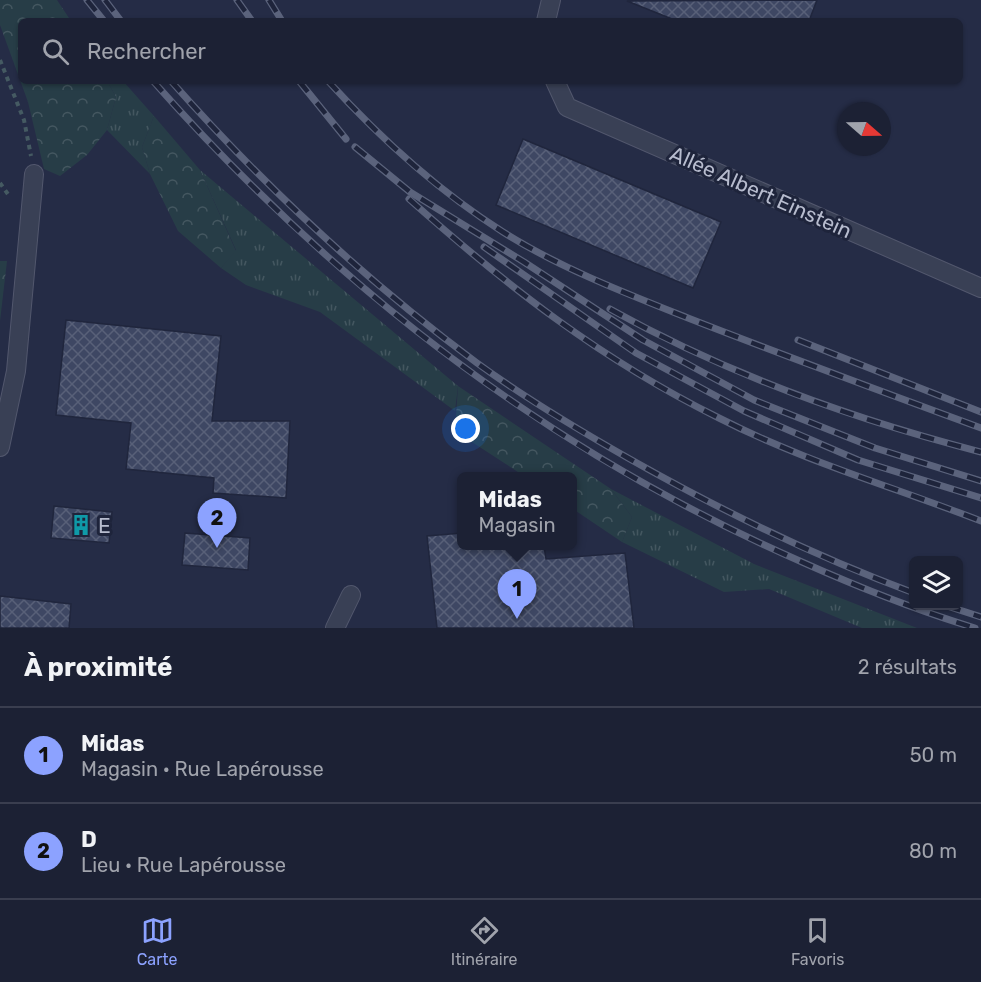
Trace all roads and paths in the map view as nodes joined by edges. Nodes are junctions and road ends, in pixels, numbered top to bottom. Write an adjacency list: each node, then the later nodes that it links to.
1 (551, 0): 2 (street)
2 (547, 18)
3 (0, 60): 5 (path)
4 (556, 84): 6 (street, Allée Albert Einstein)
5 (34, 174): 7 (street)
6 (981, 288)
7 (0, 447)
8 (351, 595): 9 (street)
9 (335, 628)

